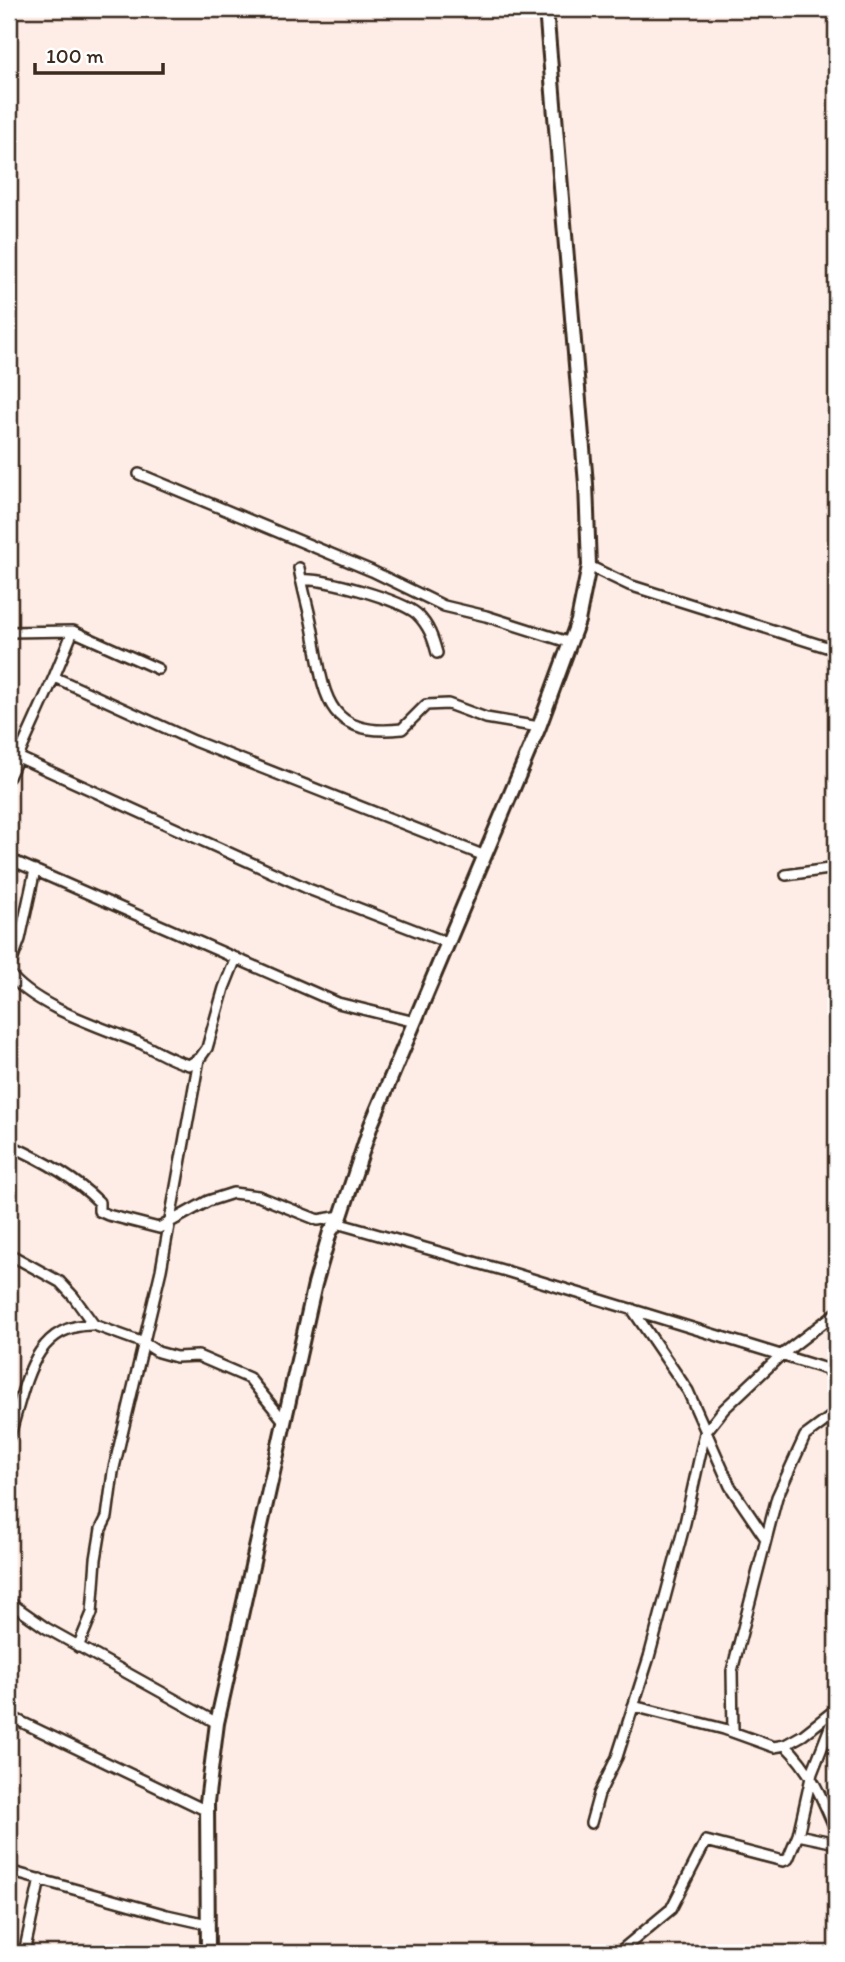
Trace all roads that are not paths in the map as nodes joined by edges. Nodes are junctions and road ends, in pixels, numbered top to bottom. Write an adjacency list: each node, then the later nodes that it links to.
1 (546, 9): 3 (main road)
2 (139, 474): 8 (street)
3 (589, 566): 8 (main road); 9 (street)
4 (299, 568): 5 (street)
5 (301, 580): 10 (street); 13 (street)
6 (73, 631): 7 (street); 11 (street); 12 (street)
7 (9, 632)
8 (571, 643): 13 (main road)
9 (836, 650)
10 (437, 653)
11 (158, 668)
12 (54, 677): 14 (street); 16 (street)
13 (540, 727): 16 (main road)
14 (18, 757): 15 (street); 21 (street)
15 (9, 777)
16 (485, 856): 21 (main road)
17 (9, 859): 19 (street)
18 (836, 868): 20 (street)
19 (35, 870): 22 (street); 23 (street)
20 (786, 875)
21 (447, 943): 24 (main road)
22 (236, 958): 24 (street); 25 (street)
23 (9, 971): 25 (street)
24 (415, 1022): 27 (main road)
25 (199, 1059): 28 (street)
26 (9, 1145): 28 (street)
27 (341, 1216): 28 (street); 30 (street); 38 (main road)
28 (171, 1220): 33 (street)
29 (9, 1254): 32 (street)
30 (632, 1309): 34 (street); 39 (street)
31 (836, 1312): 34 (street)
32 (94, 1325): 33 (street); 40 (street)
33 (144, 1343): 38 (street); 43 (street)
34 (780, 1356): 36 (street); 39 (street)
35 (836, 1356): 36 (street)
36 (832, 1371)
37 (836, 1413): 41 (street)
38 (284, 1421): 47 (main road)
39 (705, 1433): 41 (street); 44 (street)
40 (9, 1437)
41 (766, 1539): 48 (street)
42 (9, 1602): 43 (street)
43 (78, 1647): 47 (street)
44 (633, 1706): 48 (street); 52 (street)
45 (836, 1711): 49 (street); 50 (street)
46 (9, 1716): 51 (street)
47 (217, 1723): 51 (main road)
48 (733, 1732): 49 (street)
49 (785, 1745): 50 (street)
50 (811, 1777): 53 (street); 54 (street)
51 (207, 1811): 58 (main road)
52 (591, 1823)
53 (836, 1831)
54 (798, 1835): 55 (street); 61 (street)
55 (836, 1843)
56 (9, 1871): 57 (street)
57 (40, 1879): 58 (street); 59 (street)
58 (207, 1924): 60 (main road)
59 (24, 1953)
60 (208, 1953)
61 (618, 1953)

